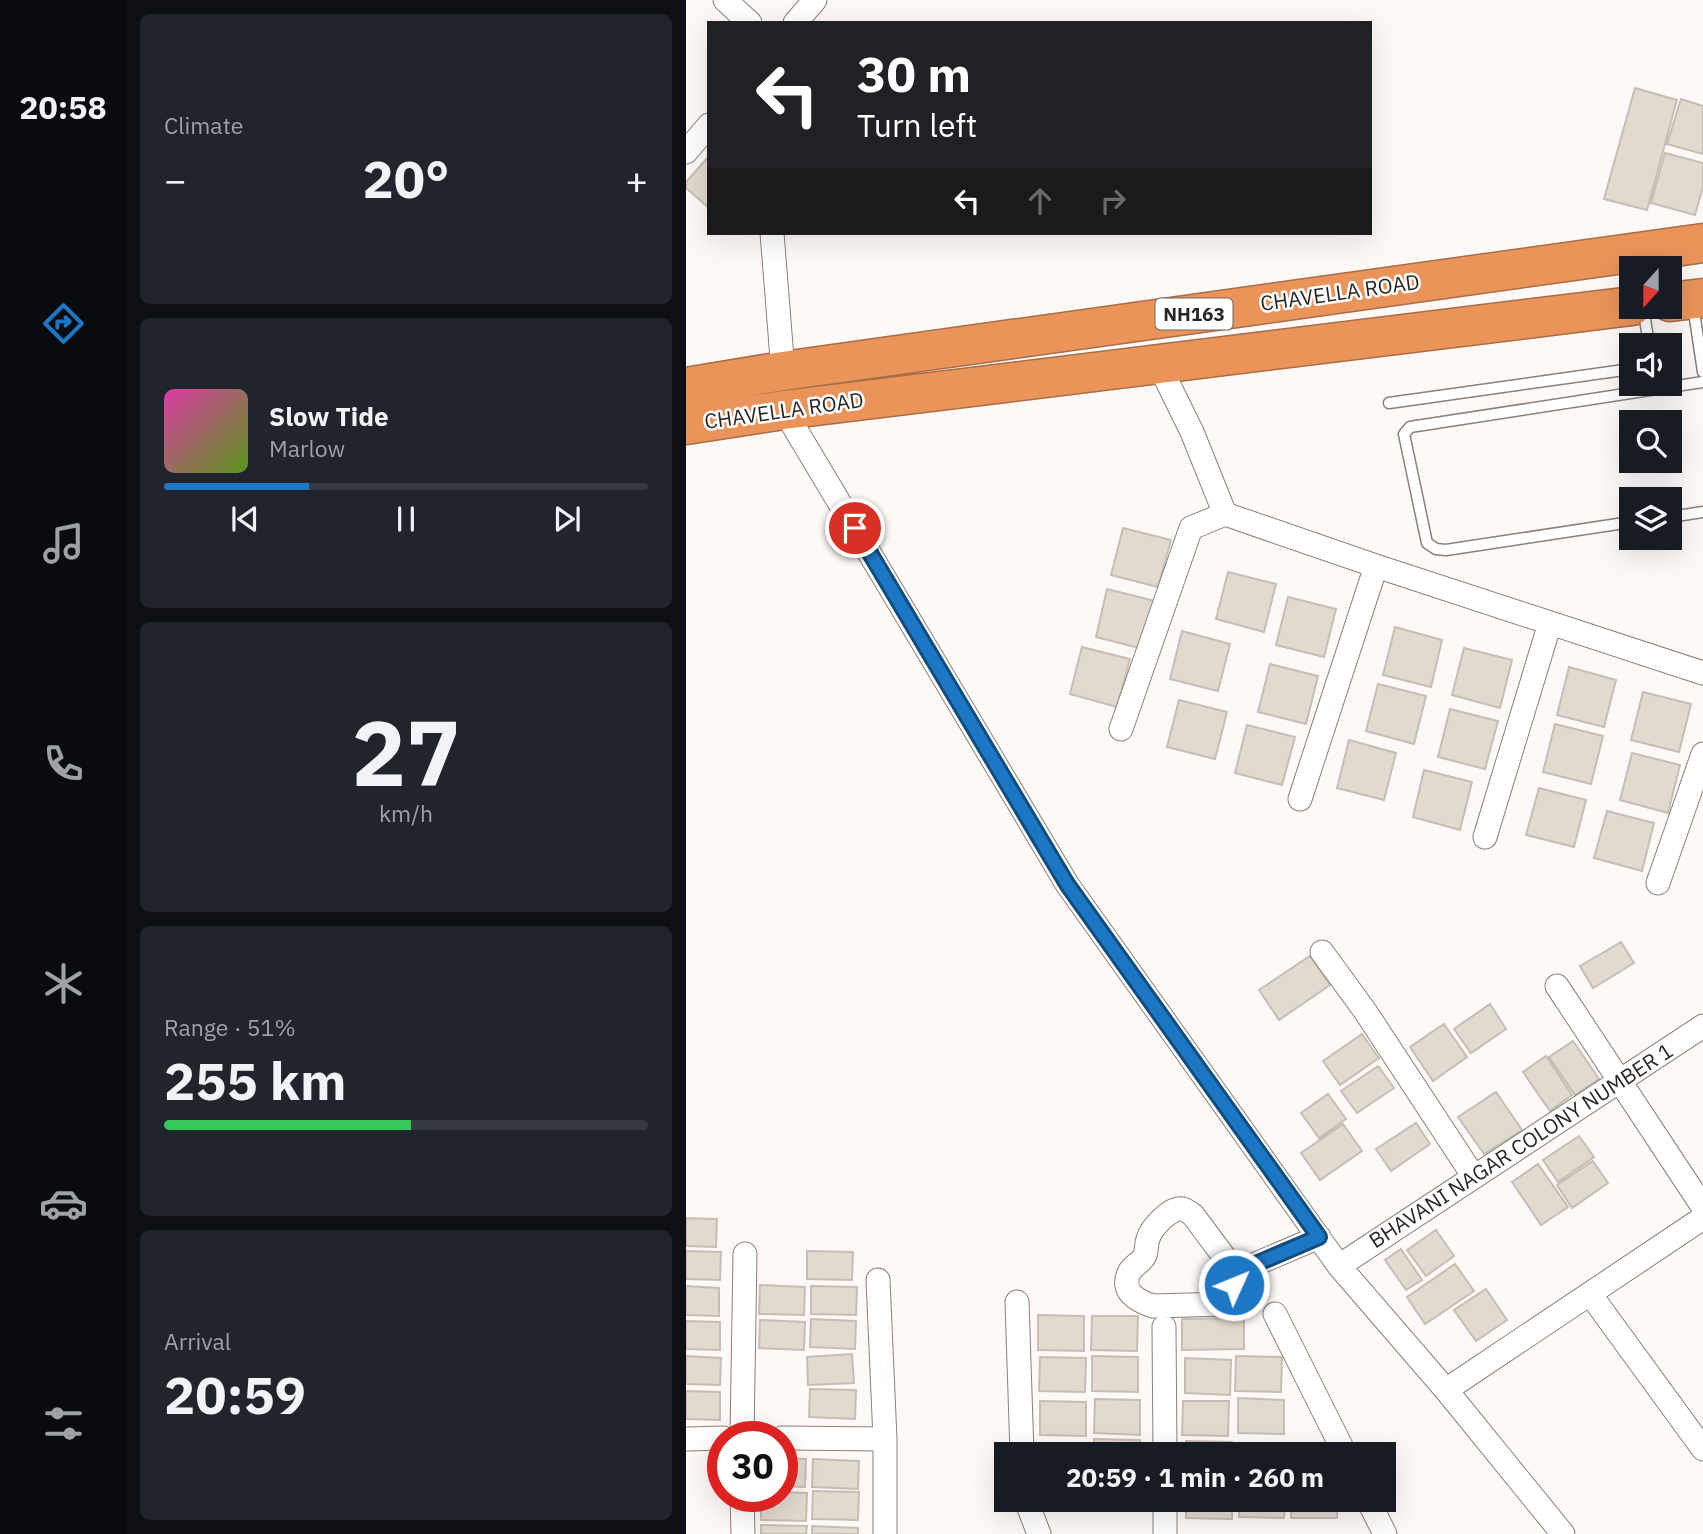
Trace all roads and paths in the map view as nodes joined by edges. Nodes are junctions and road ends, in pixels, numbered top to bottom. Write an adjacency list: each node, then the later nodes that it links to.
1 (725, 0): 3 (street)
2 (815, 0): 4 (street)
3 (748, 21)
4 (797, 21)
5 (707, 127): 6 (street)
6 (686, 152)
7 (772, 235): 14 (street)
8 (1703, 243): 9 (highway, CHAVELLA ROAD / NH163)
9 (1436, 280): 12 (highway); 14 (highway, CHAVELLA ROAD / NH163)
10 (1688, 299): 16 (lane)
11 (1619, 308): 12 (highway, CHAVELLA ROAD / NH163)
12 (1444, 330): 13 (highway, CHAVELLA ROAD / NH163)
13 (1159, 365): 19 (highway, CHAVELLA ROAD / NH163); 22 (street)
14 (783, 371): 17 (highway, CHAVELLA ROAD / NH163)
15 (1619, 371): 18 (lane)
16 (1702, 378): 24 (lane)
17 (686, 387)
18 (1389, 403)
19 (784, 410): 20 (highway, CHAVELLA ROAD / NH163); 40 (street)
20 (686, 425)
21 (1703, 512): 23 (lane)
22 (1225, 514): 25 (street); 28 (street)
23 (1682, 515)
24 (1619, 524)
25 (1376, 566): 26 (street); 30 (street)
26 (1550, 623): 27 (street); 31 (street)
27 (1703, 673)
28 (1121, 729)
29 (1703, 754): 32 (street)
30 (1300, 799)
31 (1486, 837)
32 (1658, 883)
33 (1322, 952): 37 (street)
34 (1557, 986): 36 (street)
35 (1703, 1026): 36 (street, BHAVANI NAGAR COLONY NUMBER 1)
36 (1620, 1081): 37 (street, BHAVANI NAGAR COLONY NUMBER 1); 38 (street)
37 (1474, 1177): 42 (street, BHAVANI NAGAR COLONY NUMBER 1)
38 (1703, 1207)
39 (1703, 1218): 45 (street)
40 (1319, 1237): 42 (street); 43 (street)
41 (745, 1254): 50 (street)
42 (1339, 1266): 49 (street)
43 (1237, 1275): 43 (street)
44 (878, 1280): 55 (street)
45 (1590, 1294): 49 (street); 51 (street)
46 (1017, 1303): 56 (street)
47 (1275, 1314): 58 (street)
48 (1164, 1327): 57 (street)
49 (1446, 1390): 69 (street)
50 (742, 1421)
51 (1696, 1424): 59 (street)
52 (707, 1438): 54 (street)
53 (798, 1438): 55 (street)
54 (686, 1439)
55 (885, 1439): 65 (street)
56 (1022, 1442)
57 (1165, 1442)
58 (1339, 1442)
59 (1703, 1449)
60 (742, 1512): 64 (street)
61 (1031, 1512): 66 (street)
62 (1165, 1512): 67 (street)
63 (1374, 1512): 68 (street)
64 (743, 1534)
65 (885, 1534)
66 (1039, 1534)
67 (1165, 1534)
68 (1385, 1534)
69 (1563, 1534)

